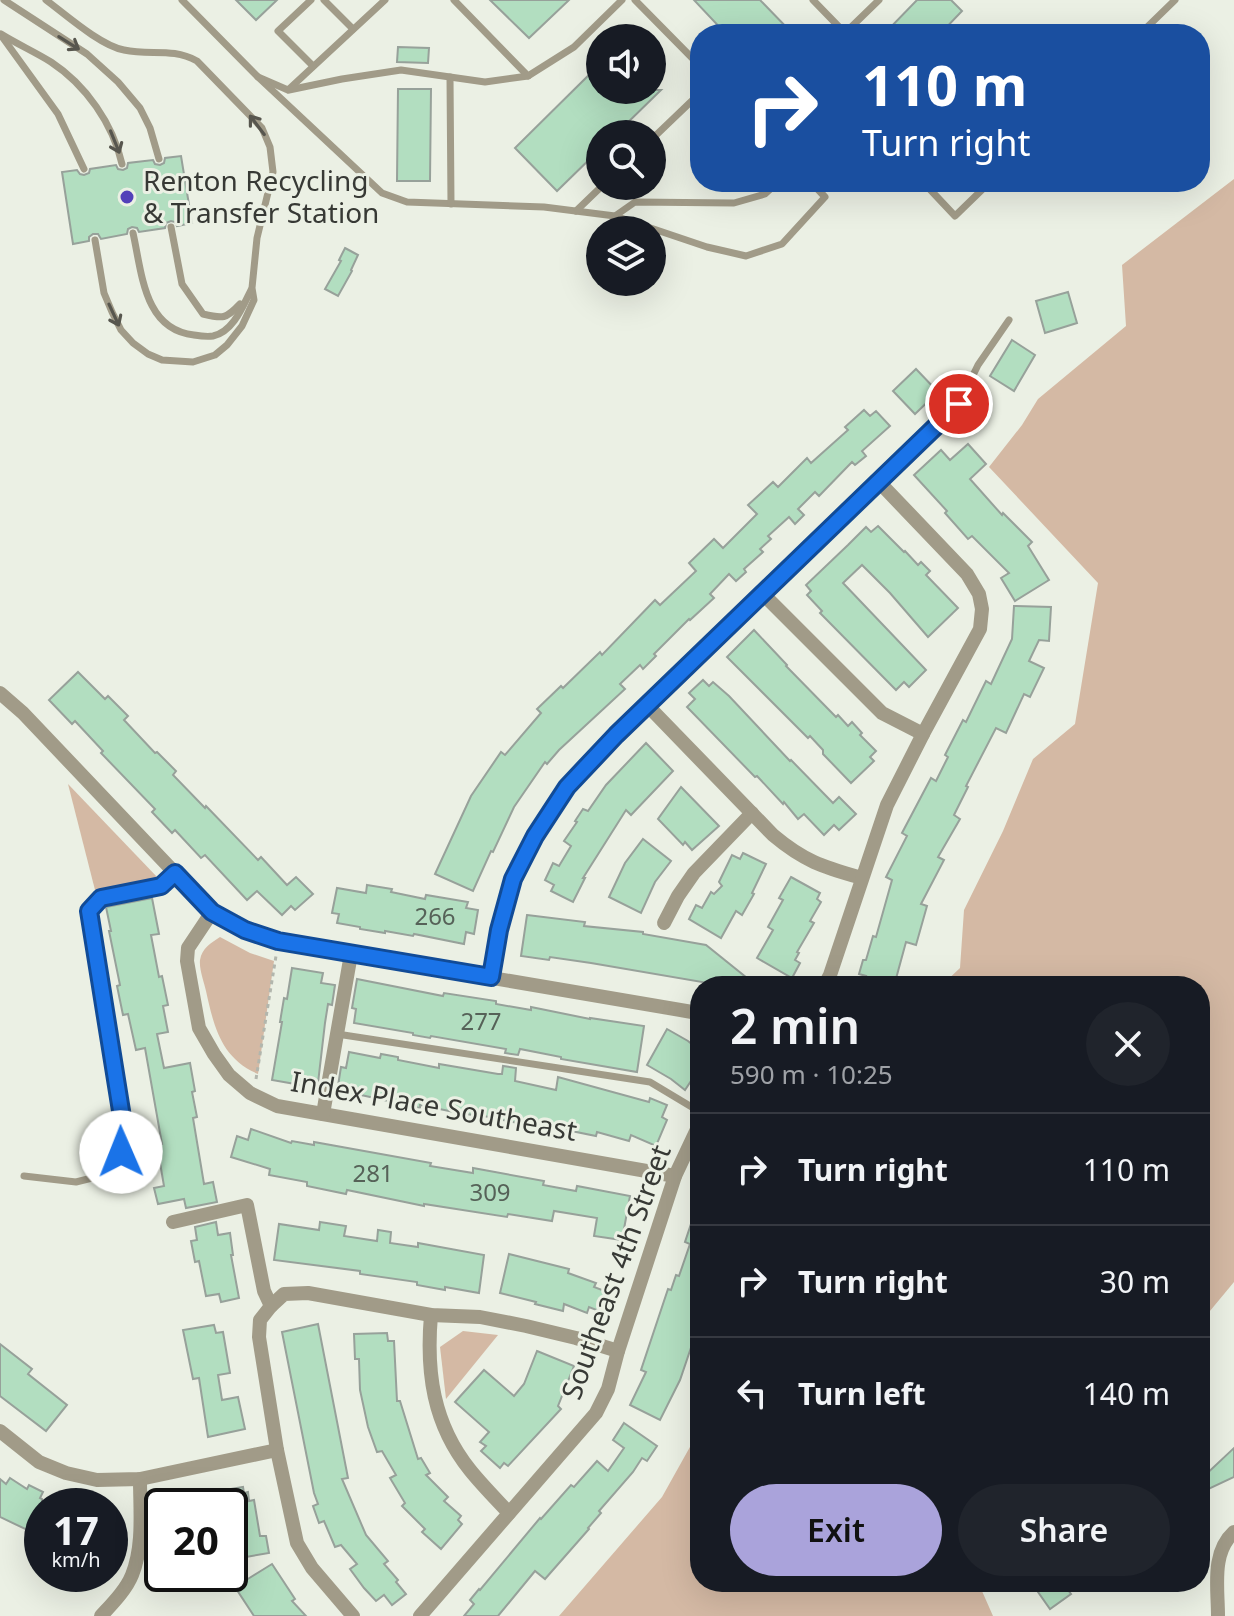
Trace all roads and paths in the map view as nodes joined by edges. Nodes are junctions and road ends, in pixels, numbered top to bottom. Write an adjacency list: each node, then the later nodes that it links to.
1 (4, 0): 26 (lane, one-way to 26)
2 (46, 0): 41 (lane, one-way to 2)
3 (182, 0): 21 (lane)
4 (311, 0): 19 (lane)
5 (324, 0): 16 (lane)
6 (385, 0): 16 (lane)
7 (454, 0): 20 (lane)
8 (622, 0): 20 (lane)
9 (635, 0): 18 (lane)
10 (813, 0): 13 (lane)
11 (879, 0): 14 (lane)
12 (1175, 0): 15 (lane)
13 (836, 24)
14 (855, 24)
15 (1150, 24)
16 (353, 29): 19 (lane)
17 (0, 34): 27 (lane, one-way to 27); 28 (lane)
18 (690, 56)
19 (313, 66): 23 (lane)
20 (528, 76): 22 (lane)
21 (258, 77): 23 (lane); 34 (lane)
22 (450, 77): 23 (lane); 34 (lane)
23 (288, 90)
24 (690, 103): 25 (lane)
25 (666, 126)
26 (159, 159)
27 (122, 164)
28 (84, 169)
29 (767, 192): 36 (lane)
30 (820, 192): 39 (lane)
31 (932, 192): 32 (lane)
32 (980, 192)
33 (587, 200): 35 (lane)
34 (451, 204): 35 (lane)
35 (576, 211): 36 (lane)
36 (615, 216)
37 (171, 227): 41 (lane)
38 (133, 233): 41 (lane)
39 (666, 233)
40 (95, 240): 41 (lane, one-way to 41)
41 (252, 288)
42 (1009, 320): 43 (lane)
43 (959, 404): 44 (street)
44 (880, 483): 45 (street); 48 (street)
45 (763, 594): 47 (street); 48 (street)
46 (0, 693): 50 (street)
47 (648, 706): 49 (street); 57 (street)
48 (923, 734): 51 (street)
49 (752, 813): 51 (street); 53 (street)
50 (175, 873): 52 (street); 64 (lane)
51 (862, 878): 56 (street)
52 (212, 912): 54 (street); 60 (street, Index Place Southeast)
53 (664, 923)
54 (278, 941): 55 (street); 60 (path)
55 (351, 954): 57 (street); 59 (street)
56 (829, 976)
57 (491, 977): 58 (street)
58 (690, 1012)
59 (337, 1034): 61 (lane); 62 (street)
60 (254, 1095): 62 (street, Index Place Southeast)
61 (690, 1106)
62 (323, 1114): 65 (street, Index Place Southeast)
63 (690, 1144): 65 (street, Southeast 4th Street)
64 (24, 1176)
65 (675, 1176): 69 (street, Southeast 4th Street)
66 (173, 1222): 67 (street)
67 (271, 1306): 68 (street); 71 (street)
68 (431, 1315): 69 (street); 73 (street)
69 (618, 1351): 73 (street, Southeast 4th Street)
70 (0, 1431): 72 (street)
71 (277, 1450): 72 (street); 76 (street)
72 (140, 1479): 75 (street)
73 (509, 1513): 77 (street, Southeast 4th Street)
74 (1234, 1532): 78 (street)
75 (101, 1616)
76 (353, 1616)
77 (420, 1616)
78 (1218, 1616)

